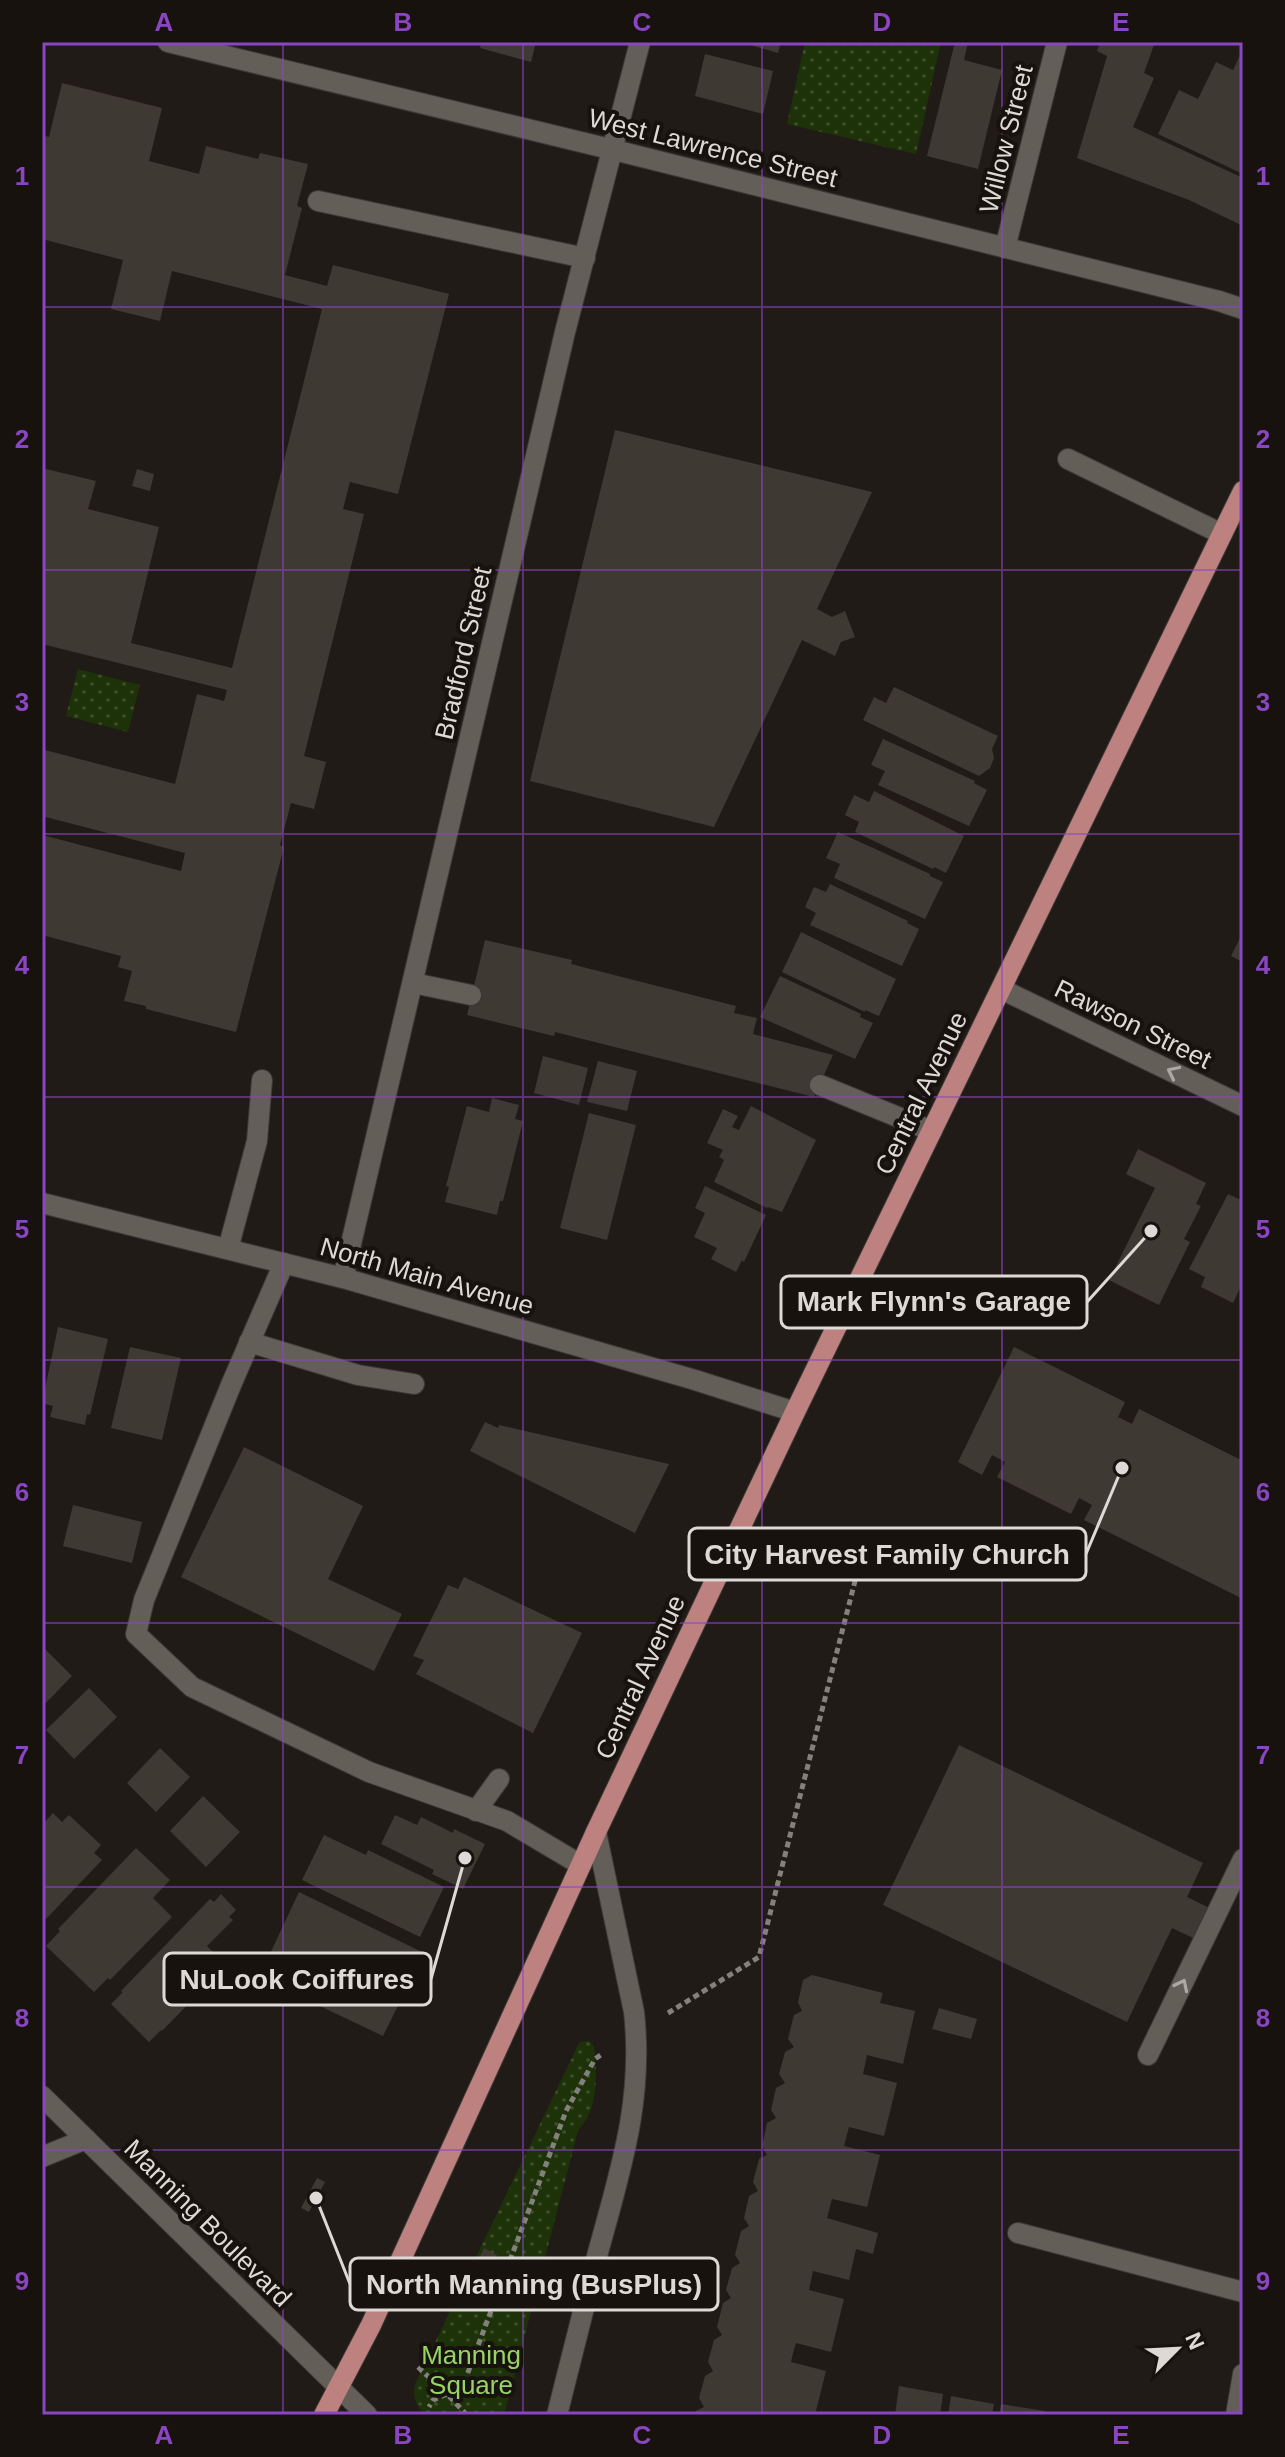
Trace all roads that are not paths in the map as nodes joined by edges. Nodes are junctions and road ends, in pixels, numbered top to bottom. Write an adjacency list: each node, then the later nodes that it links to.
1 (168, 42): 4 (street, West Lawrence Street)
2 (640, 42): 4 (street, Bradford Street)
3 (1057, 42): 6 (street, Willow Street)
4 (614, 150): 6 (street, West Lawrence Street); 7 (street, Bradford Street)
5 (318, 201): 7 (street)
6 (1005, 248): 8 (street, West Lawrence Street)
7 (585, 258): 12 (street, Bradford Street)
8 (1243, 309)
9 (1068, 459): 11 (street)
10 (1243, 491): 11 (main road, Central Avenue)
11 (1222, 534): 13 (main road, Central Avenue)
12 (413, 983): 14 (street); 22 (street, Bradford Street)
13 (1001, 989): 17 (street, Rawson Street, one-way to 13); 18 (main road, Central Avenue)
14 (471, 995)
15 (262, 1080): 20 (street)
16 (820, 1085): 18 (street)
17 (1243, 1106)
18 (932, 1131): 25 (main road, Central Avenue)
19 (42, 1203): 20 (street, North Main Avenue)
20 (228, 1249): 21 (street, North Main Avenue)
21 (284, 1263): 22 (street, North Main Avenue); 23 (street)
22 (343, 1278): 25 (street, North Main Avenue)
23 (249, 1342): 24 (street); 27 (street)
24 (414, 1384)
25 (795, 1412): 28 (main road, Central Avenue)
26 (499, 1779): 27 (street)
27 (476, 1811): 30 (street)
28 (596, 1832): 30 (main road, Central Avenue); 41 (street)
29 (1243, 1859): 31 (street, one-way to 29)
30 (581, 1865): 38 (main road, Central Avenue)
31 (1148, 2055)
32 (42, 2096): 33 (street, Manning Boulevard)
33 (86, 2139): 34 (street); 38 (street, Manning Boulevard)
34 (42, 2157)
35 (1018, 2233): 36 (street)
36 (1243, 2292)
37 (1243, 2374): 42 (street)
38 (338, 2387): 39 (main road, Central Avenue); 40 (street, Manning Boulevard)
39 (324, 2415)
40 (367, 2415)
41 (557, 2415)
42 (1236, 2415)

